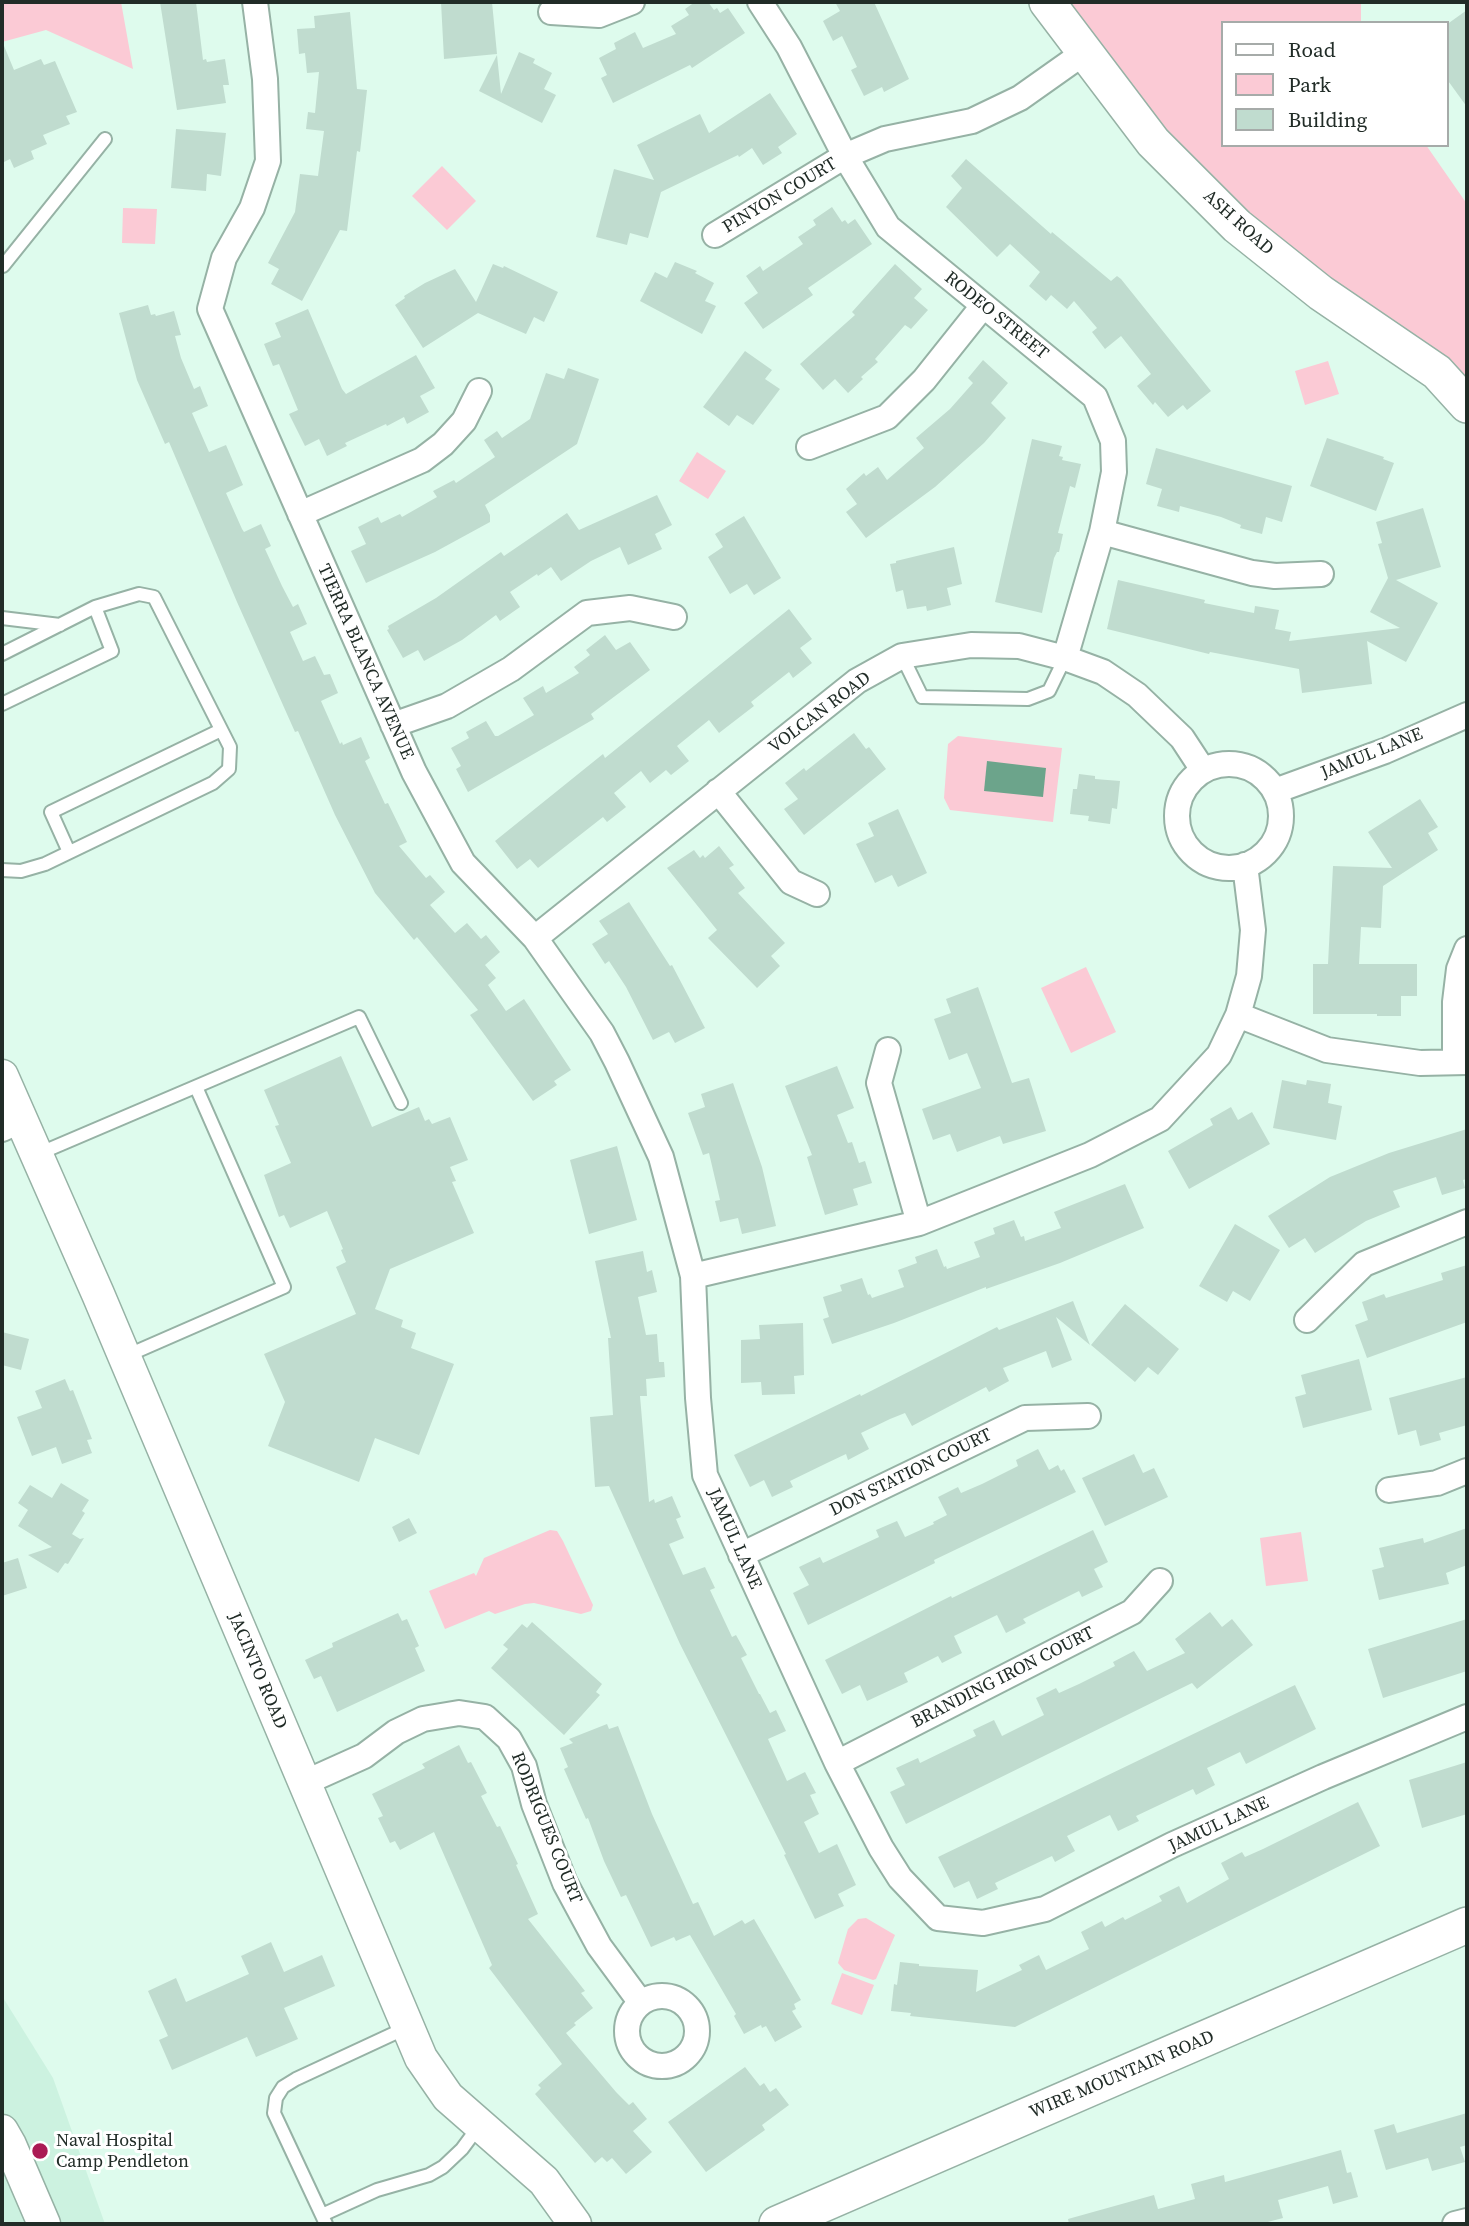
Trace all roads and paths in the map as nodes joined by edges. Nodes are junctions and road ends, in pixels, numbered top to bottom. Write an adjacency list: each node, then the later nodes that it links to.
1 (255, 2): 15 (street, TIERRA BLANCA AVENUE)
2 (632, 2): 5 (street)
3 (760, 2): 8 (street, RODEO STREET)
4 (1046, 2): 6 (main road, ASH ROAD)
5 (551, 12)
6 (1085, 52): 8 (street, PINYON COURT); 13 (main road, ASH ROAD)
7 (105, 139): 10 (lane)
8 (845, 156): 9 (street, PINYON COURT); 11 (street, RODEO STREET)
9 (715, 235)
10 (2, 266)
11 (983, 306): 14 (street); 16 (street, RODEO STREET)
12 (479, 391): 15 (street)
13 (1467, 405)
14 (809, 447)
15 (300, 514): 27 (street, TIERRA BLANCA AVENUE)
16 (1102, 531): 17 (street); 24 (street, RODEO STREET)
17 (1321, 574)
18 (95, 607): 21 (lane); 25 (lane); 28 (lane)
19 (674, 617): 27 (street)
20 (2, 618): 21 (lane)
21 (60, 625): 22 (lane)
22 (2, 654)
23 (902, 656): 24 (street, VOLCAN ROAD); 24 (lane); 30 (street, VOLCAN ROAD)
24 (1065, 658): 29 (street, VOLCAN ROAD)
25 (2, 704)
26 (1467, 715): 31 (street, JAMUL LANE)
27 (393, 725): 36 (street, TIERRA BLANCA AVENUE)
28 (221, 730): 32 (lane); 32 (lane)
29 (1203, 770): 31 (street); 33 (street)
30 (718, 791): 35 (street); 36 (street, VOLCAN ROAD)
31 (1275, 791): 33 (street)
32 (69, 852): 34 (lane)
33 (1245, 865): 38 (street)
34 (2, 870)
35 (817, 894)
36 (535, 938): 48 (street, TIERRA BLANCA AVENUE)
37 (1467, 949): 40 (street)
38 (1238, 1015): 40 (street); 47 (street)
39 (888, 1050): 47 (street)
40 (1461, 1062)
41 (2, 1076): 44 (street, JACINTO ROAD)
42 (195, 1087): 43 (lane); 45 (lane); 50 (lane)
43 (401, 1103)
44 (12, 1124): 45 (street, JACINTO ROAD)
45 (37, 1155): 50 (street, JACINTO ROAD)
46 (1467, 1222): 49 (street)
47 (919, 1223): 48 (street)
48 (693, 1276): 54 (street, JAMUL LANE)
49 (1307, 1320)
50 (125, 1356): 58 (street, JACINTO ROAD)
51 (1088, 1416): 54 (street, DON STATION COURT)
52 (1467, 1471): 53 (street)
53 (1389, 1490)
54 (741, 1555): 57 (street, JAMUL LANE)
55 (1160, 1581): 57 (street, BRANDING IRON COURT)
56 (1467, 1717): 57 (street, JAMUL LANE)
57 (837, 1763)
58 (304, 1783): 60 (street, RODRIGUES COURT); 61 (street, JACINTO ROAD)
59 (1467, 1925): 68 (main road, WIRE MOUNTAIN ROAD)
60 (641, 2003)
61 (408, 2027): 62 (street, JACINTO ROAD); 64 (lane)
62 (481, 2124): 64 (lane); 67 (street, JACINTO ROAD)
63 (2, 2130): 66 (street)
64 (324, 2220)
65 (1467, 2221): 69 (street)
66 (44, 2224)
67 (575, 2224)
68 (777, 2224)
69 (1455, 2224)

